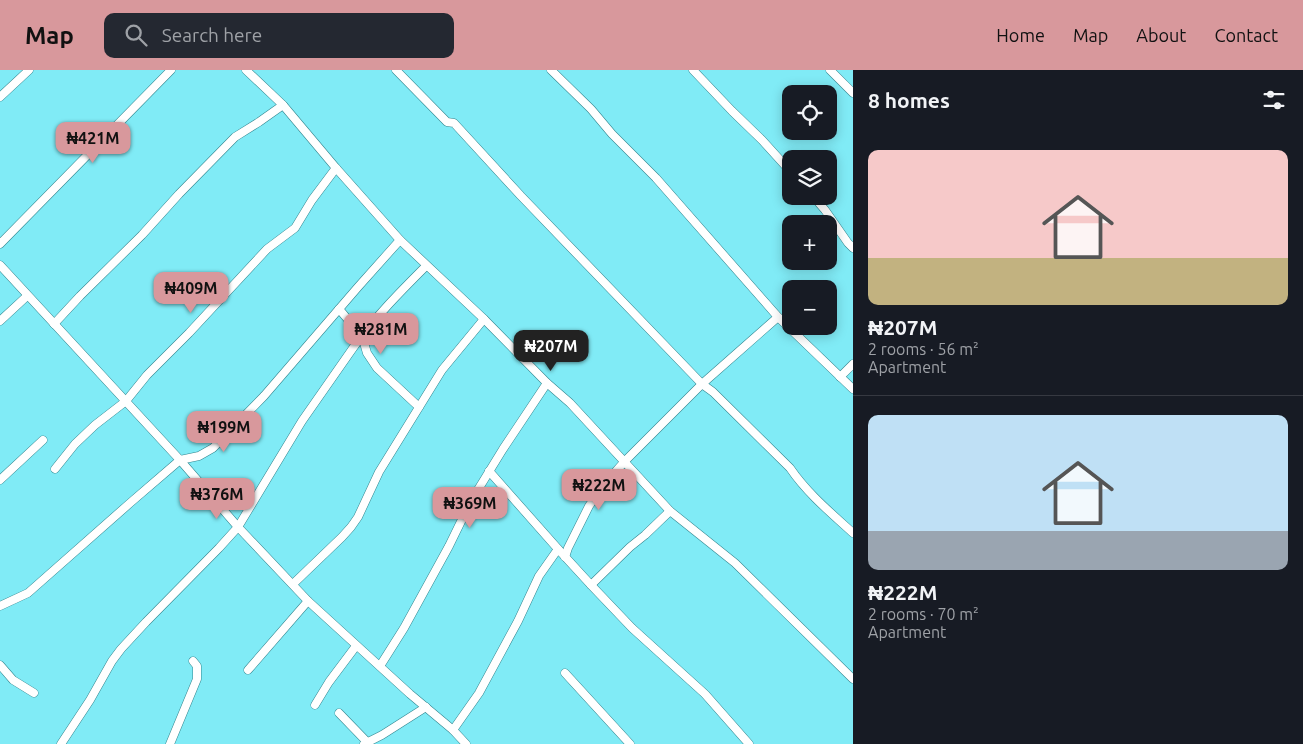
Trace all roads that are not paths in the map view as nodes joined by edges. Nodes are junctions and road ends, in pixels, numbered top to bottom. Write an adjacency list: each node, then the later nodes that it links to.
1 (29, 70): 9 (street)
2 (171, 70): 15 (street)
3 (246, 70): 10 (street)
4 (396, 70): 29 (street)
5 (551, 70): 21 (street)
6 (693, 70): 11 (street)
7 (830, 70): 8 (street)
8 (853, 93)
9 (0, 97)
10 (283, 105): 12 (street); 24 (street)
11 (782, 162)
12 (336, 168): 14 (street); 31 (street)
13 (821, 205): 16 (street)
14 (400, 240): 18 (street); 20 (street)
15 (0, 244)
16 (853, 248)
17 (0, 266): 19 (street)
18 (426, 266): 22 (street); 25 (street)
19 (27, 296): 23 (street); 24 (street)
20 (339, 309): 25 (street); 34 (street)
21 (778, 317): 27 (street); 29 (street)
22 (484, 320): 28 (street); 32 (street)
23 (0, 321)
24 (54, 324): 31 (street)
25 (362, 336): 32 (street); 40 (street)
26 (853, 364): 27 (street)
27 (840, 377): 30 (street)
28 (547, 383): 35 (street); 37 (street)
29 (702, 384): 35 (street); 41 (street)
30 (853, 390)
31 (126, 401): 34 (street); 36 (street)
32 (419, 406): 44 (street)
33 (43, 440): 38 (street)
34 (180, 460): 40 (street); 47 (street)
35 (625, 461): 39 (street); 43 (street)
36 (55, 468)
37 (489, 472): 42 (street); 51 (street)
38 (0, 480)
39 (670, 511): 45 (street); 54 (street)
40 (238, 528): 44 (street); 61 (street)
41 (853, 533)
42 (558, 549): 43 (street); 59 (street)
43 (565, 557): 45 (street)
44 (292, 584): 46 (street)
45 (591, 585): 65 (street)
46 (308, 602): 48 (street); 52 (street)
47 (0, 606)
48 (356, 646): 51 (street); 56 (street)
49 (193, 662): 62 (street)
50 (0, 665): 55 (street)
51 (380, 666): 57 (street)
52 (248, 670)
53 (566, 673): 64 (street)
54 (853, 679)
55 (34, 693)
56 (315, 705)
57 (426, 707): 59 (street); 60 (street)
58 (339, 713): 60 (street)
59 (453, 730): 63 (street)
60 (367, 743)
61 (61, 744)
62 (170, 744)
63 (466, 744)
64 (630, 744)
65 (749, 744)

